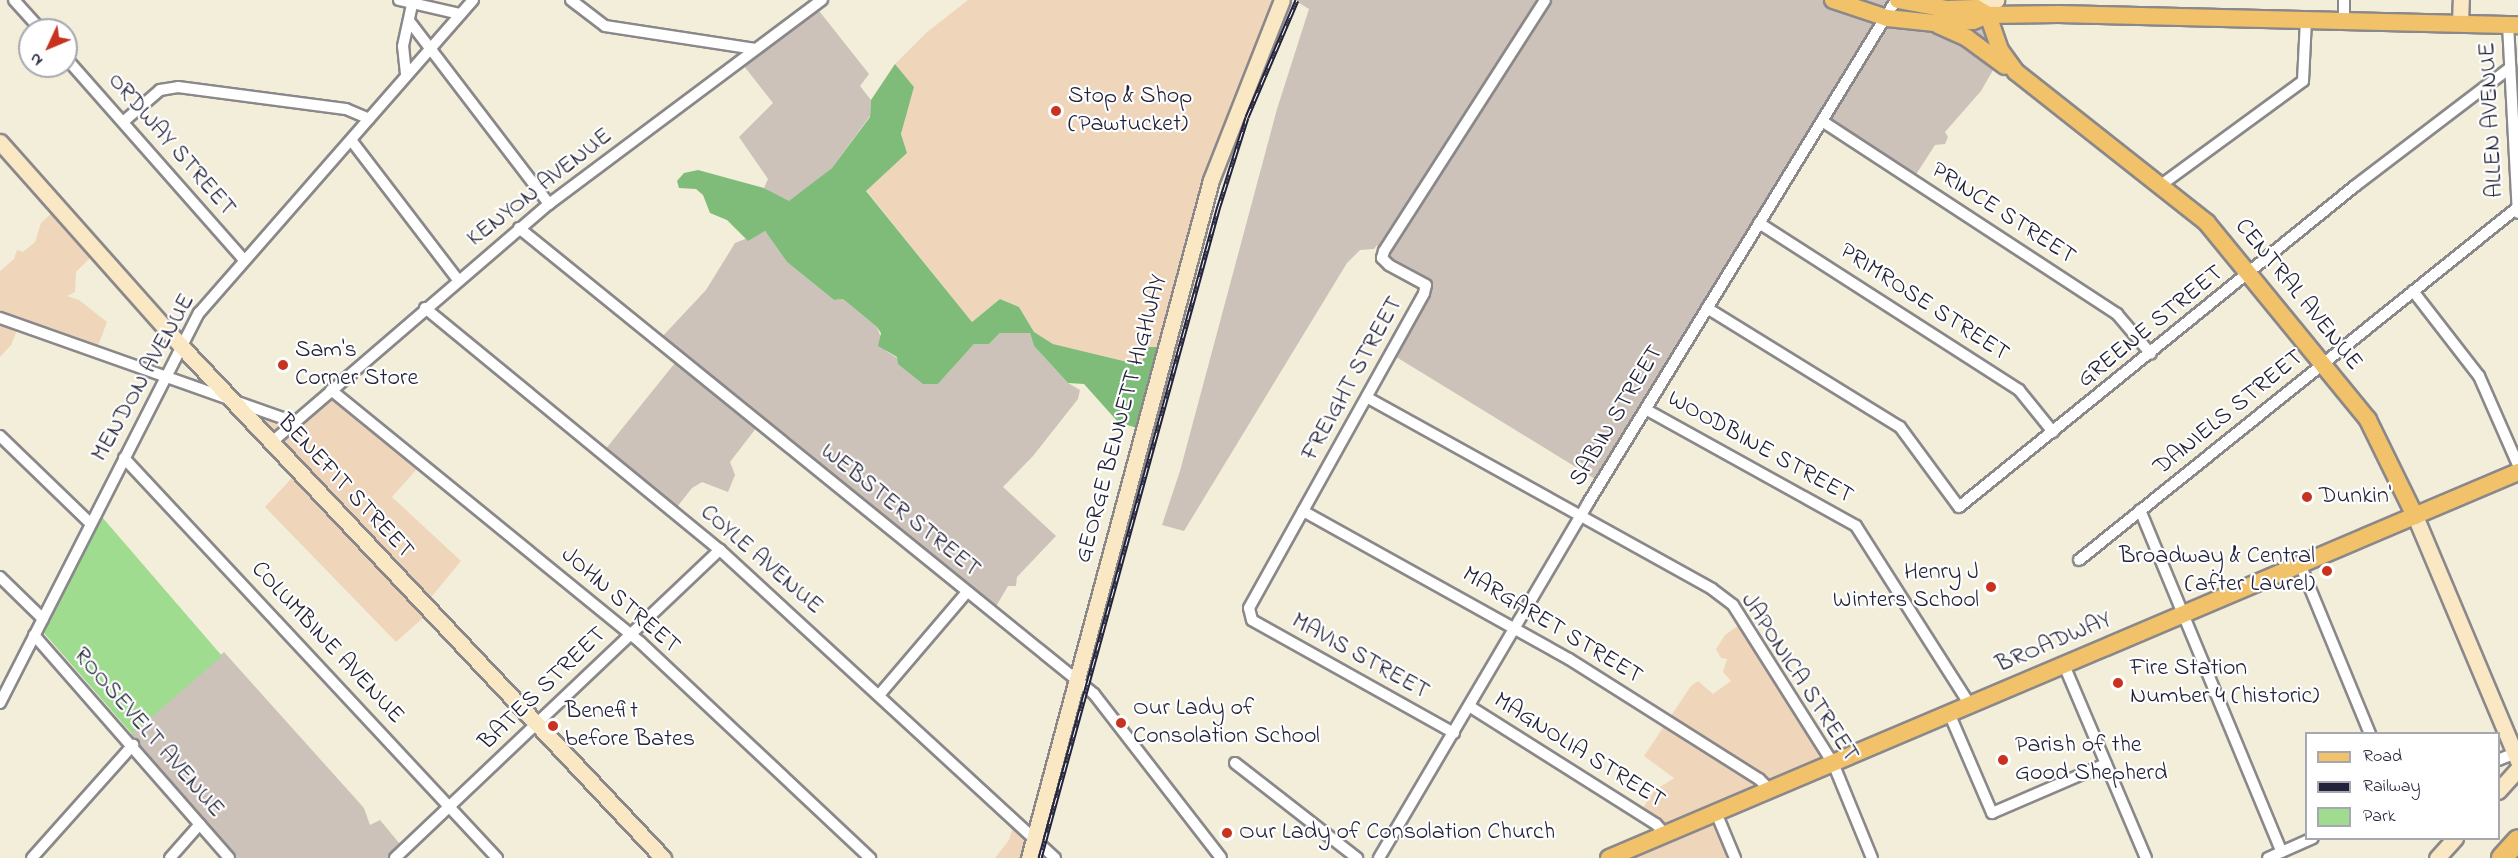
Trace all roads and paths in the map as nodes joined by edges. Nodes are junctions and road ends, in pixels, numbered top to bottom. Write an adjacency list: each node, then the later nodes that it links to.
1 (14, 0): 15 (street)
2 (399, 0): 12 (street)
3 (473, 0): 14 (street, MENDON AVENUE)
4 (571, 0): 24 (street)
5 (822, 0): 24 (street, KENYON AVENUE)
6 (1282, 0): 78 (main road, GEORGE BENNETT HIGHWAY)
7 (1545, 0): 52 (street, FREIGHT STREET)
8 (1833, 0): 16 (main road)
9 (1897, 0): 13 (main road); 16 (street, SABIN STREET)
10 (2344, 0): 18 (street)
11 (2461, 0): 21 (main road)
12 (413, 1): 14 (street); 19 (street)
13 (1986, 8): 17 (main road); 20 (main road); 27 (main road, CENTRAL AVENUE)
14 (460, 14): 23 (street, MENDON AVENUE)
15 (30, 18)
16 (1887, 18): 20 (main road); 30 (street, SABIN STREET)
17 (2306, 20): 18 (main road); 34 (street)
18 (2344, 20): 21 (main road)
19 (410, 22): 23 (street); 28 (street)
20 (1935, 23): 27 (main road)
21 (2460, 23): 22 (main road)
22 (2513, 25): 25 (street, ALLEN AVENUE)
23 (430, 48): 28 (street, MENDON AVENUE); 35 (street)
24 (755, 49): 35 (street, KENYON AVENUE)
25 (2510, 68): 36 (street, ALLEN AVENUE); 40 (street, GREENE STREET)
26 (78, 71): 31 (street, ORDWAY STREET)
27 (2016, 72): 34 (main road, CENTRAL AVENUE)
28 (406, 74): 29 (street, MENDON AVENUE)
29 (369, 119): 31 (street); 32 (street, MENDON AVENUE)
30 (1822, 121): 37 (street, SABIN STREET); 47 (street, PRINCE STREET)
31 (123, 122): 39 (street, ORDWAY STREET)
32 (351, 140): 39 (street, MENDON AVENUE); 41 (street)
33 (0, 142): 46 (main road, BENEFIT STREET)
34 (2161, 185): 40 (main road, CENTRAL AVENUE)
35 (549, 204): 38 (street, KENYON AVENUE)
36 (2517, 211): 42 (street, DANIELS STREET)
37 (1759, 223): 44 (street, SABIN STREET); 55 (street, PRIMROSE STREET)
38 (519, 228): 41 (street, KENYON AVENUE); 70 (street, WEBSTER STREET)
39 (244, 260): 46 (street, MENDON AVENUE)
40 (2250, 274): 47 (street, GREENE STREET); 48 (main road, CENTRAL AVENUE)
41 (458, 280): 43 (street, KENYON AVENUE)
42 (2413, 291): 48 (street, DANIELS STREET); 59 (street)
43 (425, 308): 50 (street, KENYON AVENUE); 66 (street, COYLE AVENUE)
44 (1707, 308): 53 (street, SABIN STREET); 55 (street, GREENE STREET)
45 (0, 318): 49 (street)
46 (182, 347): 49 (street, MENDON AVENUE); 51 (main road, BENEFIT STREET)
47 (2151, 354): 55 (street, GREENE STREET)
48 (2323, 364): 61 (street, DANIELS STREET); 64 (main road, CENTRAL AVENUE)
49 (167, 376): 51 (street); 58 (street, MENDON AVENUE)
50 (331, 390): 54 (street, KENYON AVENUE); 75 (street, JOHN STREET)
51 (231, 398): 54 (street); 57 (main road, BENEFIT STREET)
52 (1368, 398): 62 (street, FREIGHT STREET); 63 (street, JAPONICA STREET)
53 (1647, 410): 63 (street, SABIN STREET); 81 (street, WOODBINE STREET)
54 (294, 422): 57 (street, KENYON AVENUE)
55 (2052, 432)
56 (0, 436): 65 (street)
57 (272, 442): 84 (main road, BENEFIT STREET)
58 (124, 458): 65 (street, MENDON AVENUE); 96 (street, COLUMBINE AVENUE)
59 (2518, 465)
60 (2518, 472): 64 (main road, BROADWAY)
61 (2140, 510): 67 (street, DANIELS STREET); 71 (street)
62 (1303, 511): 72 (street, FREIGHT STREET); 74 (street, MARGARET STREET)
63 (1580, 516): 74 (street, SABIN STREET); 91 (street, JAPONICA STREET)
64 (2415, 516): 68 (main road, BROADWAY); 88 (main road, CENTRAL AVENUE)
65 (90, 523): 73 (street, MENDON AVENUE)
66 (720, 550): 75 (street, BATES STREET); 79 (street, COYLE AVENUE)
67 (2079, 560)
68 (2300, 564): 71 (main road, BROADWAY); 85 (street)
69 (0, 577): 73 (street)
70 (967, 592): 78 (street, WEBSTER STREET); 79 (street)
71 (2183, 614): 77 (main road, BROADWAY); 104 (street)
72 (1248, 615): 86 (street, MAVIS STREET)
73 (43, 619): 76 (street, MENDON AVENUE)
74 (1514, 627): 82 (street, SABIN STREET); 94 (street, MARGARET STREET)
75 (631, 634): 84 (street, BATES STREET); 111 (street, JOHN STREET)
76 (34, 635): 80 (street, MENDON AVENUE); 87 (street, ROOSEVELT AVENUE)
77 (2064, 665): 81 (main road, BROADWAY); 92 (street)
78 (1076, 679): 100 (main road, GEORGE BENNETT HIGHWAY); 114 (street, WEBSTER STREET)
79 (880, 694): 100 (street, COYLE AVENUE)
80 (0, 703)
81 (1970, 705): 83 (main road, BROADWAY)
82 (1469, 706): 86 (street, SABIN STREET); 99 (street, MAGNOLIA STREET)
83 (1949, 713): 91 (main road, BROADWAY); 92 (street)
84 (537, 724): 96 (street, BATES STREET); 110 (main road, BENEFIT STREET)
85 (2369, 732)
86 (1454, 733): 116 (street, SABIN STREET)
87 (133, 746): 98 (street, ROOSEVELT AVENUE); 105 (street)
88 (2517, 755): 89 (street)
89 (2500, 760)
90 (1235, 763): 115 (street)
91 (1833, 763): 94 (main road, BROADWAY); 119 (street, JAPONICA STREET)
92 (2106, 764): 120 (street)
93 (2518, 770): 95 (main road)
94 (1770, 790): 97 (main road, BROADWAY)
95 (2500, 790)
96 (450, 807): 108 (street, BATES STREET); 109 (street, COLUMBINE AVENUE)
97 (1717, 815): 99 (main road, BROADWAY); 118 (street)
98 (200, 824): 106 (street); 107 (street, ROOSEVELT AVENUE)
99 (1665, 834): 117 (main road, BROADWAY)
100 (1034, 837): 112 (main road, GEORGE BENNETT HIGHWAY); 113 (street, COYLE AVENUE)
101 (2309, 840): 104 (street)
102 (2453, 840): 122 (main road)
103 (2518, 840): 123 (highway)
104 (2282, 852): 121 (street)
105 (32, 858)
106 (170, 858)
107 (229, 858)
108 (395, 858)
109 (497, 858)
110 (663, 858)
111 (870, 858)
112 (1029, 858)
113 (1055, 858)
114 (1221, 858)
115 (1357, 858)
116 (1379, 858)
117 (1609, 858)
118 (1735, 858)
119 (1872, 858)
120 (2146, 858)
121 (2268, 858)
122 (2437, 858)
123 (2502, 858)

